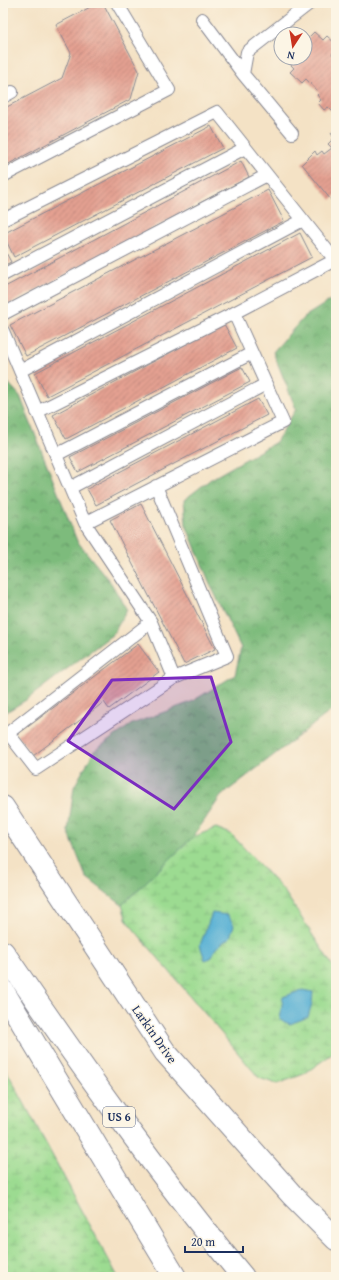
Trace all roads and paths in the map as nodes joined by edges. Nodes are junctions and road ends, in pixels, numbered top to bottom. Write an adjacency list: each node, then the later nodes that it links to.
1 (117, 3): 8 (lane)
2 (310, 3): 4 (lane)
3 (202, 19): 4 (lane)
4 (243, 74): 5 (lane)
5 (292, 133)
6 (245, 148): 7 (lane); 9 (lane); 11 (lane)
7 (267, 175): 10 (lane); 13 (lane)
8 (3, 176)
9 (3, 220)
10 (303, 220): 12 (lane); 16 (lane)
11 (3, 276)
12 (234, 313): 15 (lane); 18 (lane)
13 (3, 314)
14 (3, 331): 16 (lane)
15 (252, 353): 17 (lane); 19 (lane)
16 (20, 371): 18 (lane)
17 (266, 384): 20 (lane); 21 (lane)
18 (37, 412): 19 (lane)
19 (56, 456): 21 (lane)
20 (156, 486): 22 (lane); 24 (lane)
21 (70, 488): 22 (lane)
22 (85, 522): 23 (lane)
23 (151, 622): 24 (lane); 24 (lane)
24 (174, 678)
25 (3, 807): 28 (main road, Larkin Drive)
26 (3, 952): 30 (main road, US 6)
27 (3, 990): 29 (main road, US 6)
28 (336, 1239)
29 (175, 1277)
30 (243, 1277)

